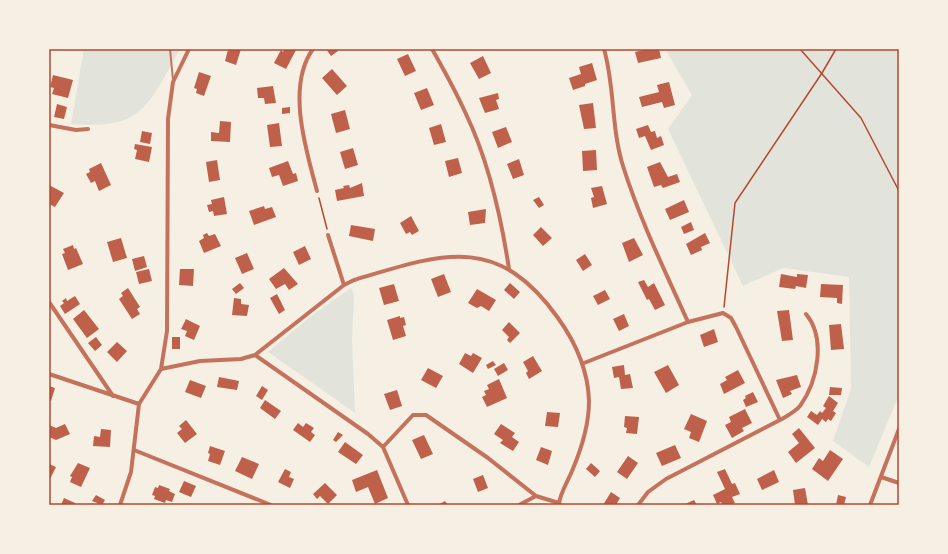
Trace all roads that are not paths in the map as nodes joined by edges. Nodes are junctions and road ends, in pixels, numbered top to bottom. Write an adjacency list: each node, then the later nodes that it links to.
1 (170, 49): 6 (lane)
2 (189, 49): 6 (street)
3 (313, 49): 9 (street)
4 (432, 49): 11 (street)
5 (604, 49): 15 (street)
6 (173, 82): 18 (street)
7 (49, 125): 8 (street)
8 (88, 129)
9 (317, 191)
10 (328, 235): 12 (street)
11 (509, 269): 12 (street); 17 (street)
12 (344, 285): 16 (street)
13 (49, 302): 20 (street)
14 (806, 314): 22 (street)
15 (688, 322): 17 (street); 22 (street)
16 (255, 355): 18 (street); 24 (street)
17 (584, 362): 29 (street)
18 (161, 369): 21 (street)
19 (49, 374): 20 (street)
20 (113, 396): 21 (street)
21 (139, 404): 25 (street)
22 (780, 420): 34 (street)
23 (899, 429): 26 (street)
24 (383, 447): 28 (street); 32 (street)
25 (134, 450): 30 (street); 31 (street)
26 (881, 477): 27 (street); 35 (street)
27 (899, 483)
28 (536, 496): 29 (street); 33 (street)
29 (559, 504)
30 (120, 505)
31 (271, 505)
32 (408, 505)
33 (519, 505)
34 (638, 505)
35 (870, 505)

